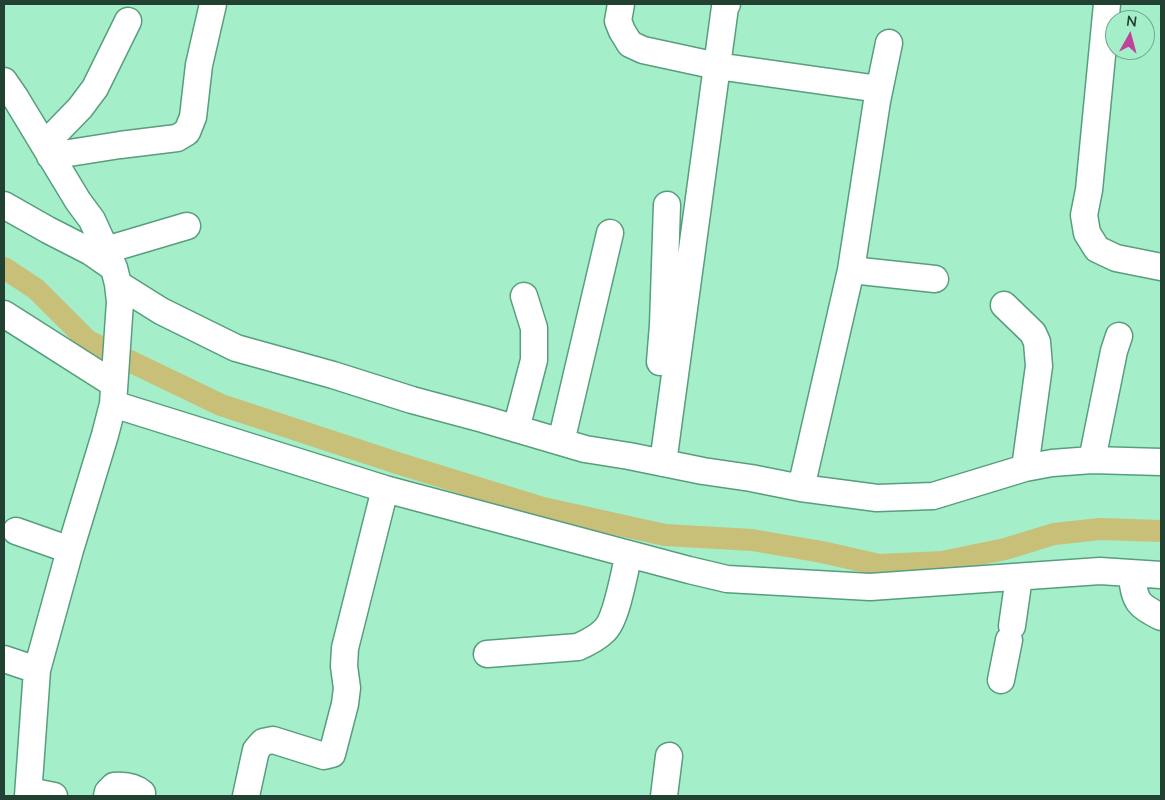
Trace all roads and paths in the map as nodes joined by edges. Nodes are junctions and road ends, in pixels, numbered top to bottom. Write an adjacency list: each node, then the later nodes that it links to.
1 (213, 4): 10 (street)
2 (621, 4): 7 (street)
3 (727, 4): 7 (street)
4 (1107, 4): 15 (street)
5 (128, 21): 10 (street)
6 (889, 43): 9 (street)
7 (717, 66): 9 (street); 26 (street)
8 (4, 81): 10 (street)
9 (879, 89): 16 (street)
10 (47, 150): 17 (street)
11 (4, 205): 17 (street)
12 (667, 206): 26 (street)
13 (187, 226): 17 (street)
14 (610, 233): 25 (street)
15 (1161, 267)
16 (851, 270): 18 (street); 30 (street)
17 (115, 276): 23 (street); 24 (street)
18 (935, 279)
19 (524, 296): 24 (street)
20 (1004, 305): 29 (street)
21 (4, 314): 23 (street)
22 (1118, 336): 27 (street)
23 (114, 385): 31 (street); 33 (street)
24 (516, 428): 25 (street)
25 (561, 442): 26 (street)
26 (664, 452): 30 (street)
27 (1092, 460): 28 (street); 29 (street)
28 (1161, 462)
29 (1025, 468): 30 (street)
30 (801, 488)
31 (386, 489): 34 (street); 48 (street)
32 (16, 531): 33 (street)
33 (70, 550): 41 (street)
34 (629, 554): 37 (street); 39 (street)
35 (1131, 573): 36 (street); 37 (street); 38 (street)
36 (1161, 575)
37 (1019, 576): 42 (street)
38 (1161, 617)
39 (487, 654)
40 (4, 660): 41 (street)
41 (37, 670): 44 (street)
42 (1001, 680)
43 (669, 756): 49 (street)
44 (28, 794): 45 (street)
45 (54, 796)
46 (107, 796): 47 (street)
47 (142, 796)
48 (246, 796)
49 (664, 796)

